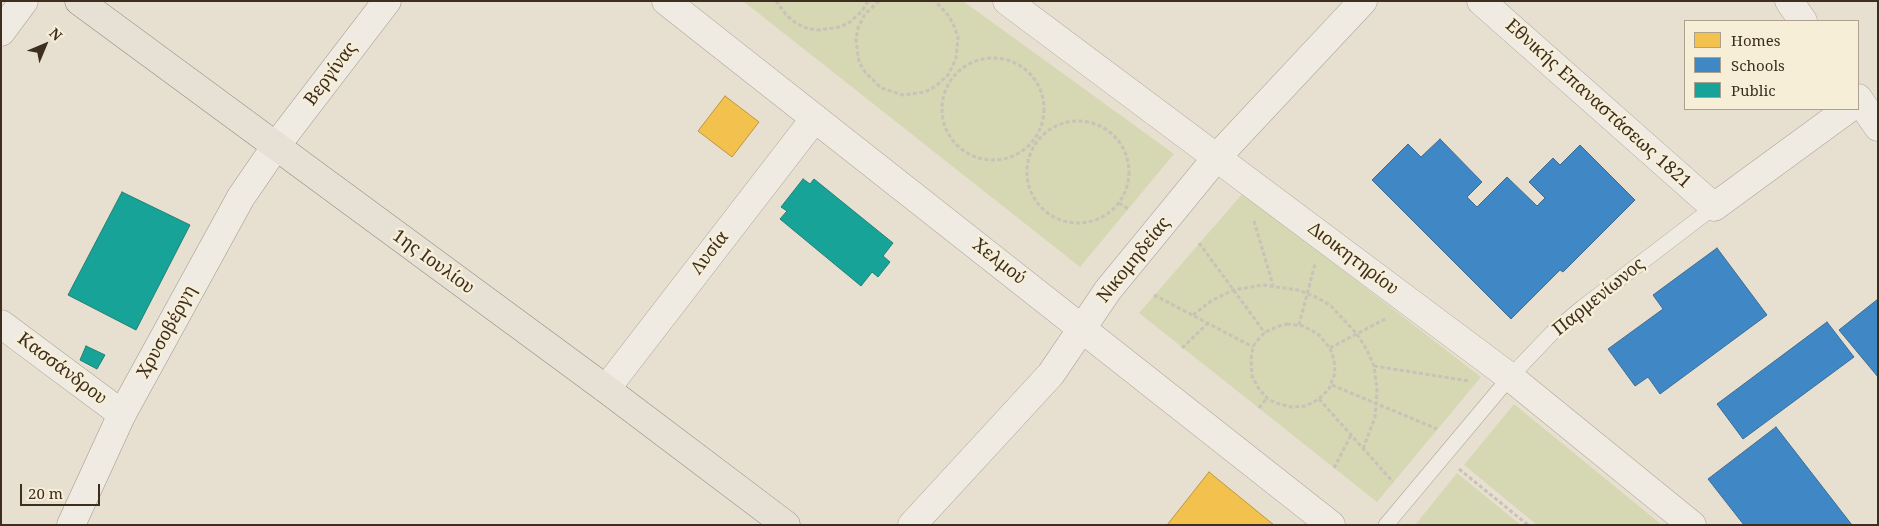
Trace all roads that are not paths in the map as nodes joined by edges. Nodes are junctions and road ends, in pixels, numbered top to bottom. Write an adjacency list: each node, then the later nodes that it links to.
1 (24, 1): 10 (street)
2 (79, 1): 15 (main road, 1ης Ιουλίου)
3 (386, 1): 15 (street, Βεργίνας)
4 (666, 1): 13 (street, Χελμού)
5 (1007, 1): 16 (street, Διοικητηρίου)
6 (1363, 1): 16 (street, Νικομηδείας)
7 (1481, 1): 17 (street, Εθνικής Επαναστάσεως 1821)
8 (1789, 1): 9 (street)
9 (1802, 20)
10 (1, 32)
11 (1860, 99): 14 (street)
12 (1845, 110): 17 (street, Παρμενίωνος)
13 (815, 118): 19 (street, Χελμού); 21 (street, Λυσία)
14 (1878, 126)
15 (276, 146): 21 (main road, 1ης Ιουλίου); 22 (street, Χρυσοβέργη)
16 (1217, 157): 19 (street, Νικομηδείας); 20 (street, Διοικητηρίου)
17 (1714, 207): 20 (lane, Παρμενίωνος)
18 (1, 324): 22 (street, Κασσάνδρου)
19 (1082, 328): 25 (street, Νικομηδείας); 26 (street, Χελμού)
20 (1510, 377): 27 (lane, Παρμενίωνος); 28 (street, Διοικητηρίου)
21 (606, 389): 24 (main road, 1ης Ιουλίου)
22 (122, 414): 23 (street, Χρυσοβέργη)
23 (71, 525)
24 (786, 525)
25 (912, 525)
26 (1331, 525)
27 (1386, 525)
28 (1692, 525)

